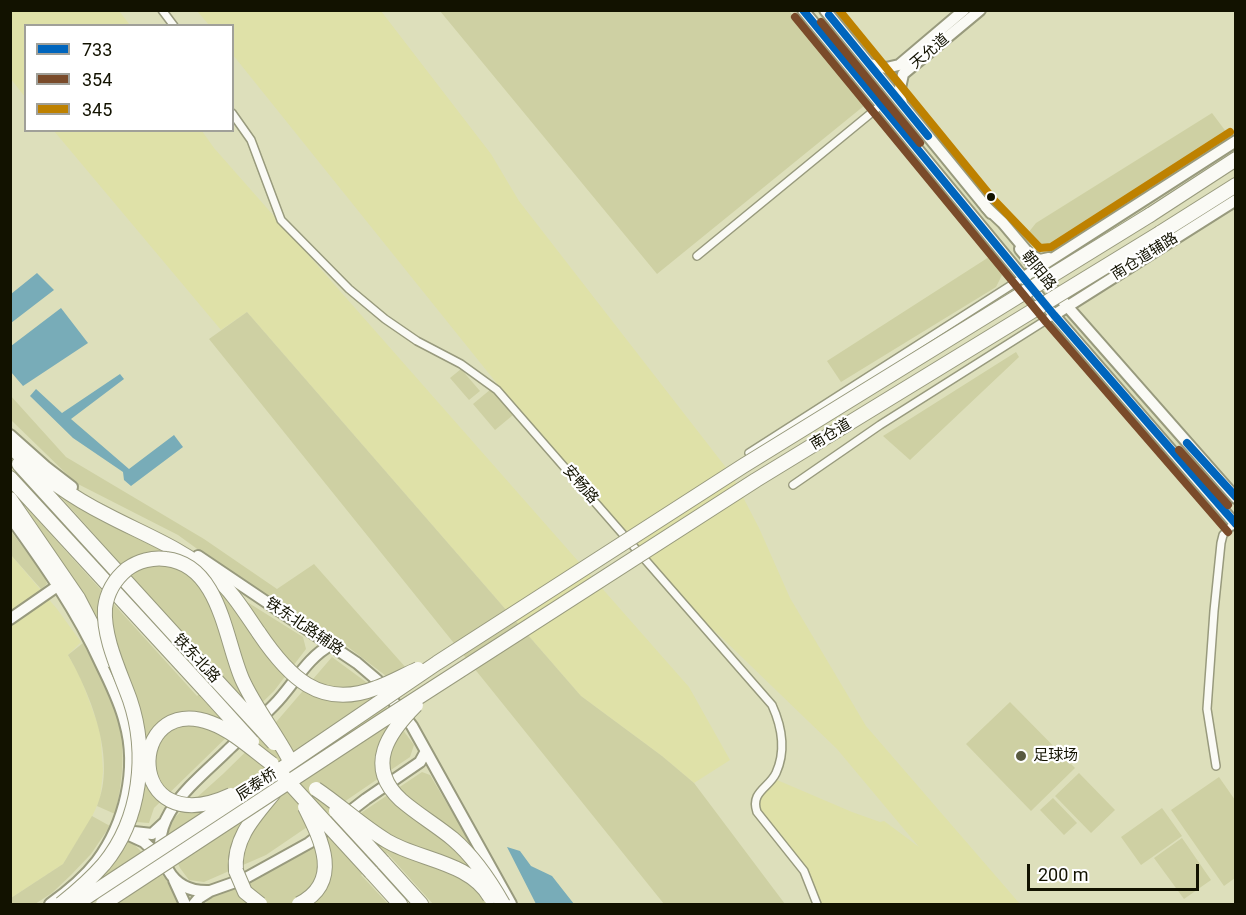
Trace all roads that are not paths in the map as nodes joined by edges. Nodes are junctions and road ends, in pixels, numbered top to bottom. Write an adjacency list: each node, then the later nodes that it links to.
1 (162, 10): 6 (street)
2 (803, 10): 9 (main road, 朝阳路)
3 (825, 10): 7 (main road, 朝阳路)
4 (964, 10): 7 (main road, 天允道)
5 (980, 10): 8 (main road, 天允道)
6 (172, 24)
7 (870, 64): 8 (main road, 朝阳路)
8 (902, 104): 15 (main road, 朝阳路)
9 (881, 105): 16 (street); 19 (main road, 朝阳路)
10 (234, 115): 63 (street, 安畅路)
11 (1236, 141): 17 (main road)
12 (1236, 159): 35 (highway, 南仓道, bridge)
13 (1236, 185): 37 (highway, 南仓道, bridge)
14 (1236, 200): 20 (main road, 南仓道辅路)
15 (986, 207): 17 (main road); 18 (main road, 朝阳路)
16 (697, 256)
17 (1055, 256): 18 (main road)
18 (1036, 269): 19 (main road); 20 (main road, 朝阳路)
19 (1024, 277): 21 (main road, 朝阳路); 24 (street)
20 (1067, 306): 21 (main road, 南仓道辅路); 28 (main road, 朝阳路)
21 (1054, 315): 27 (street); 31 (main road, 朝阳路)
22 (10, 435): 34 (main road, 铁东北路辅路)
23 (10, 446): 35 (highway, bridge)
24 (749, 453)
25 (10, 454): 39 (highway, 铁东北路, bridge)
26 (10, 478): 41 (highway, 铁东北路, bridge)
27 (793, 485)
28 (1236, 498)
29 (10, 499): 36 (highway, bridge)
30 (10, 517): 32 (main road)
31 (1235, 524): 40 (street)
32 (59, 585): 33 (main road); 46 (main road)
33 (10, 619)
34 (331, 645): 38 (main road, 铁东北路辅路); 45 (main road)
35 (437, 663): 41 (highway, 辰泰桥, bridge)
36 (125, 687): 39 (highway, bridge); 51 (highway, bridge)
37 (430, 691): 43 (highway, 辰泰桥, bridge); 61 (highway, bridge)
38 (426, 751): 49 (main road); 62 (main road, 铁东北路辅路)
39 (288, 757): 42 (highway, 铁东北路, bridge)
40 (1216, 766)
41 (271, 770): 41 (highway, bridge); 44 (highway, 铁东北路, bridge); 52 (highway, 辰泰桥, bridge)
42 (316, 789): 59 (highway, 铁东北路, bridge); 60 (highway, bridge)
43 (275, 791): 53 (highway, 辰泰桥, bridge); 56 (highway, bridge)
44 (297, 791): 57 (highway, bridge); 58 (highway, 铁东北路, bridge)
45 (165, 822): 46 (main road); 47 (main road)
46 (116, 827): 47 (main road); 50 (main road)
47 (161, 859): 48 (main road)
48 (174, 880): 49 (main road); 54 (main road)
49 (210, 891): 55 (main road)
50 (50, 904)
51 (61, 904)
52 (76, 904)
53 (103, 904)
54 (185, 904)
55 (194, 904)
56 (260, 904)
57 (299, 904)
58 (400, 904)
59 (421, 904)
60 (494, 904)
61 (503, 904)
62 (511, 904)
63 (817, 904)

